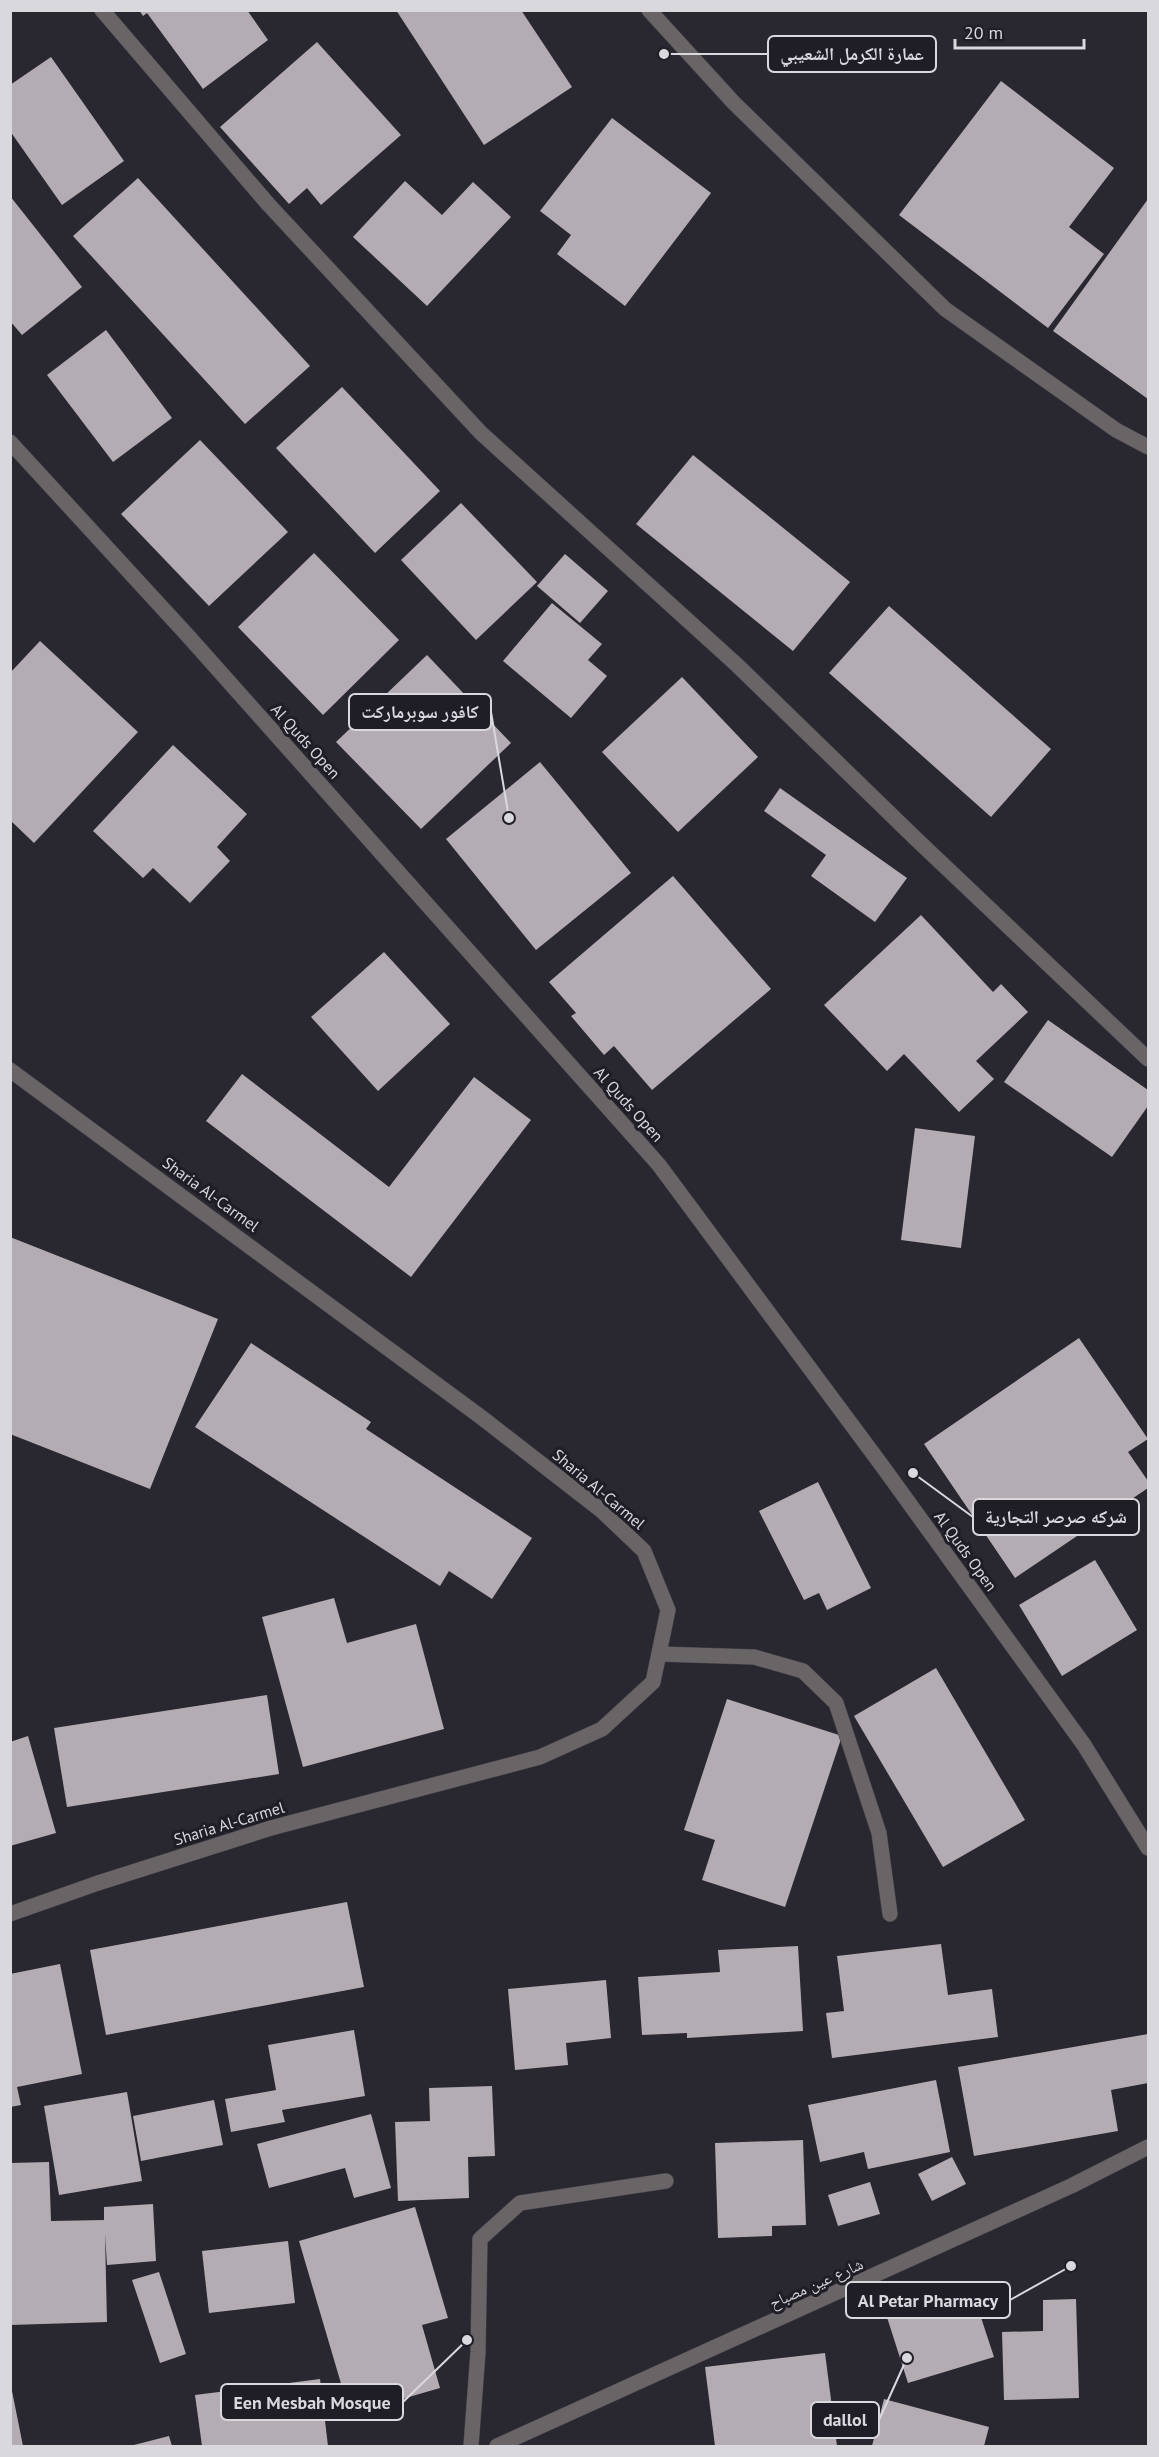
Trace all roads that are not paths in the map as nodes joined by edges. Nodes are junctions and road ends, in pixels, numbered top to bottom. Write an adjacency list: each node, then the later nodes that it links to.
1 (102, 10): 5 (street)
2 (649, 10): 4 (street)
3 (10, 442): 8 (street, Al Quds Open)
4 (1149, 447)
5 (1149, 1059)
6 (10, 1070): 7 (street, Sharia Al-Carmel)
7 (659, 1654): 9 (street, Sharia Al-Carmel); 10 (street)
8 (1149, 1848)
9 (10, 1914)
10 (890, 1914)
11 (1148, 2152): 14 (street, شارع عين مصباح)
12 (666, 2181): 13 (street)
13 (471, 2446)
14 (497, 2446)

